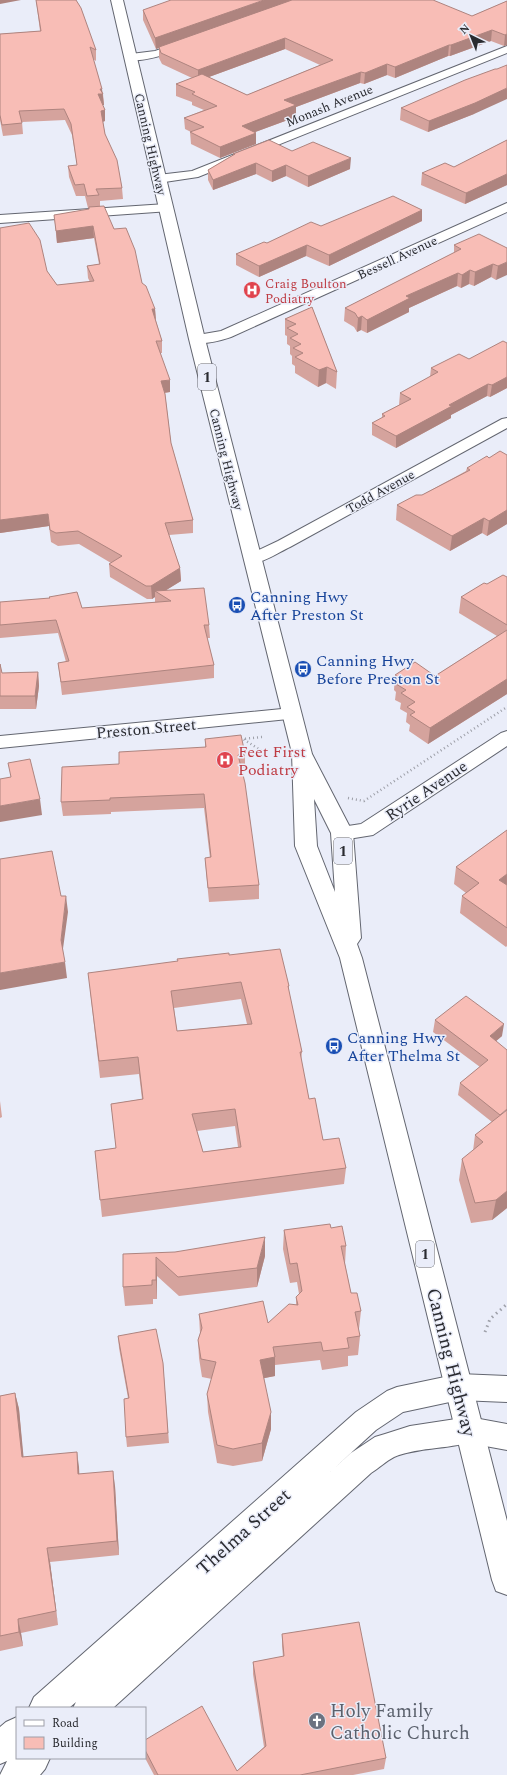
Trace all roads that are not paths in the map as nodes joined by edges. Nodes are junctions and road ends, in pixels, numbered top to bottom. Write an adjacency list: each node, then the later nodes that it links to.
1 (117, 0): 4 (main road, Canning Highway / 1)
2 (193, 41): 4 (street)
3 (507, 49): 5 (street, Monash Avenue)
4 (131, 57): 5 (main road, Canning Highway / 1)
5 (158, 179): 7 (main road, Canning Highway / 1)
6 (507, 207): 9 (street, Bessell Avenue)
7 (166, 208): 8 (street); 9 (main road, Canning Highway / 1)
8 (0, 219)
9 (197, 339): 11 (main road, Canning Highway / 1)
10 (507, 422): 11 (street, Todd Avenue)
11 (252, 559): 12 (main road, Canning Highway / 1)
12 (292, 714): 14 (street, Preston Street); 15 (main road, Canning Highway / 1)
13 (507, 737): 16 (street, Ryrie Avenue)
14 (0, 742)
15 (302, 753): 16 (main road, Canning Highway / 1); 17 (main road, Canning Highway / 1)
16 (342, 833): 17 (main road, Canning Highway / 1)
17 (351, 958): 18 (main road, Canning Highway / 1)
18 (459, 1387): 19 (main road, Thelma Street); 20 (main road, Canning Highway / 1); 24 (main road, Thelma Street)
19 (507, 1390)
20 (468, 1430): 21 (main road, Thelma Street); 22 (main road, Canning Highway / 1); 25 (main road, Thelma Street)
21 (507, 1437)
22 (504, 1541): 23 (main road, Canning Highway / 1)
23 (507, 1580)
24 (46, 1707)
25 (90, 1707)
26 (16, 1733): 27 (main road)
27 (0, 1748)
28 (33, 1759): 29 (main road)
29 (16, 1775)

